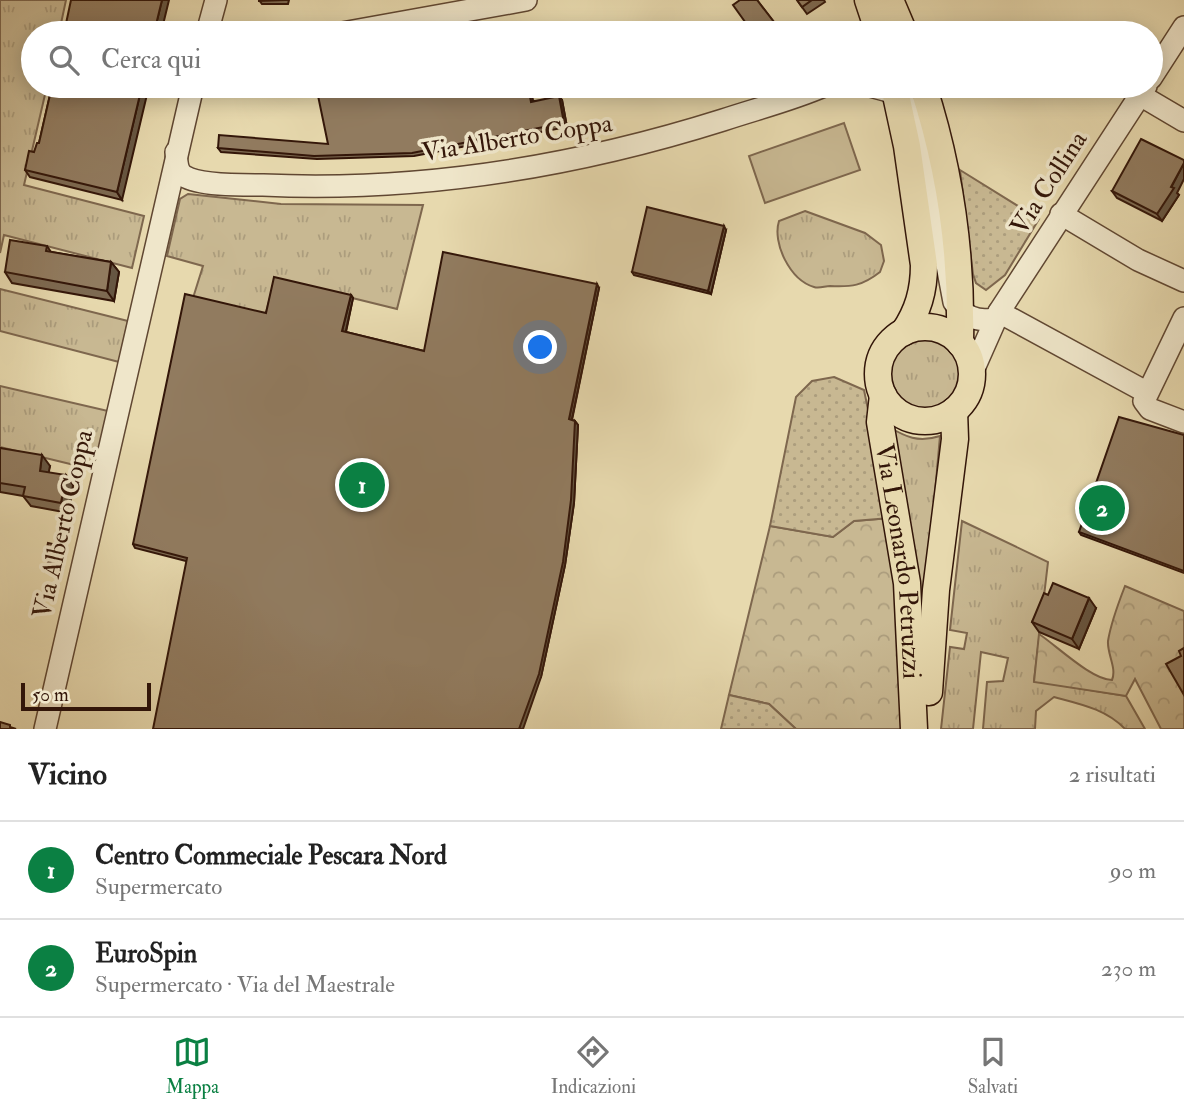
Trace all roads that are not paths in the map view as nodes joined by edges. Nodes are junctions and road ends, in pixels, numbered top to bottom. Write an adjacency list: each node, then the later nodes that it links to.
1 (216, 0): 3 (street)
2 (526, 0): 4 (street)
3 (210, 21)
4 (409, 21)
5 (1184, 27): 6 (street, Via Collina)
6 (1163, 59)
7 (190, 98): 15 (street)
8 (787, 98): 16 (street, Via Alberto Coppa)
9 (896, 98): 23 (main road)
10 (901, 98): 20 (street)
11 (926, 98): 20 (main road)
12 (1137, 98): 18 (street, Via Collina)
13 (1158, 98): 14 (street)
14 (1184, 121)
15 (176, 152): 16 (street, Via Alberto Coppa); 17 (street, Via Alberto Coppa)
16 (211, 182): 17 (street, Via Alberto Coppa)
17 (162, 209): 30 (street, Via Alberto Coppa)
18 (1061, 214): 19 (street); 21 (street, Via Collina)
19 (1184, 281)
20 (961, 311): 21 (street); 24 (main road)
21 (996, 316): 24 (street, Via Collina); 25 (street, Via Collina); 26 (street)
22 (1184, 318): 26 (street)
23 (904, 332): 24 (main road); 27 (main road)
24 (961, 345): 25 (main road)
25 (972, 373): 28 (main road)
26 (1146, 392): 29 (street)
27 (883, 395): 28 (main road); 31 (main road, Via Leonardo Petruzzi)
28 (954, 411): 32 (main road, Via Leonardo Petruzzi)
29 (1184, 422)
30 (45, 729)
31 (914, 729)
32 (928, 729)

